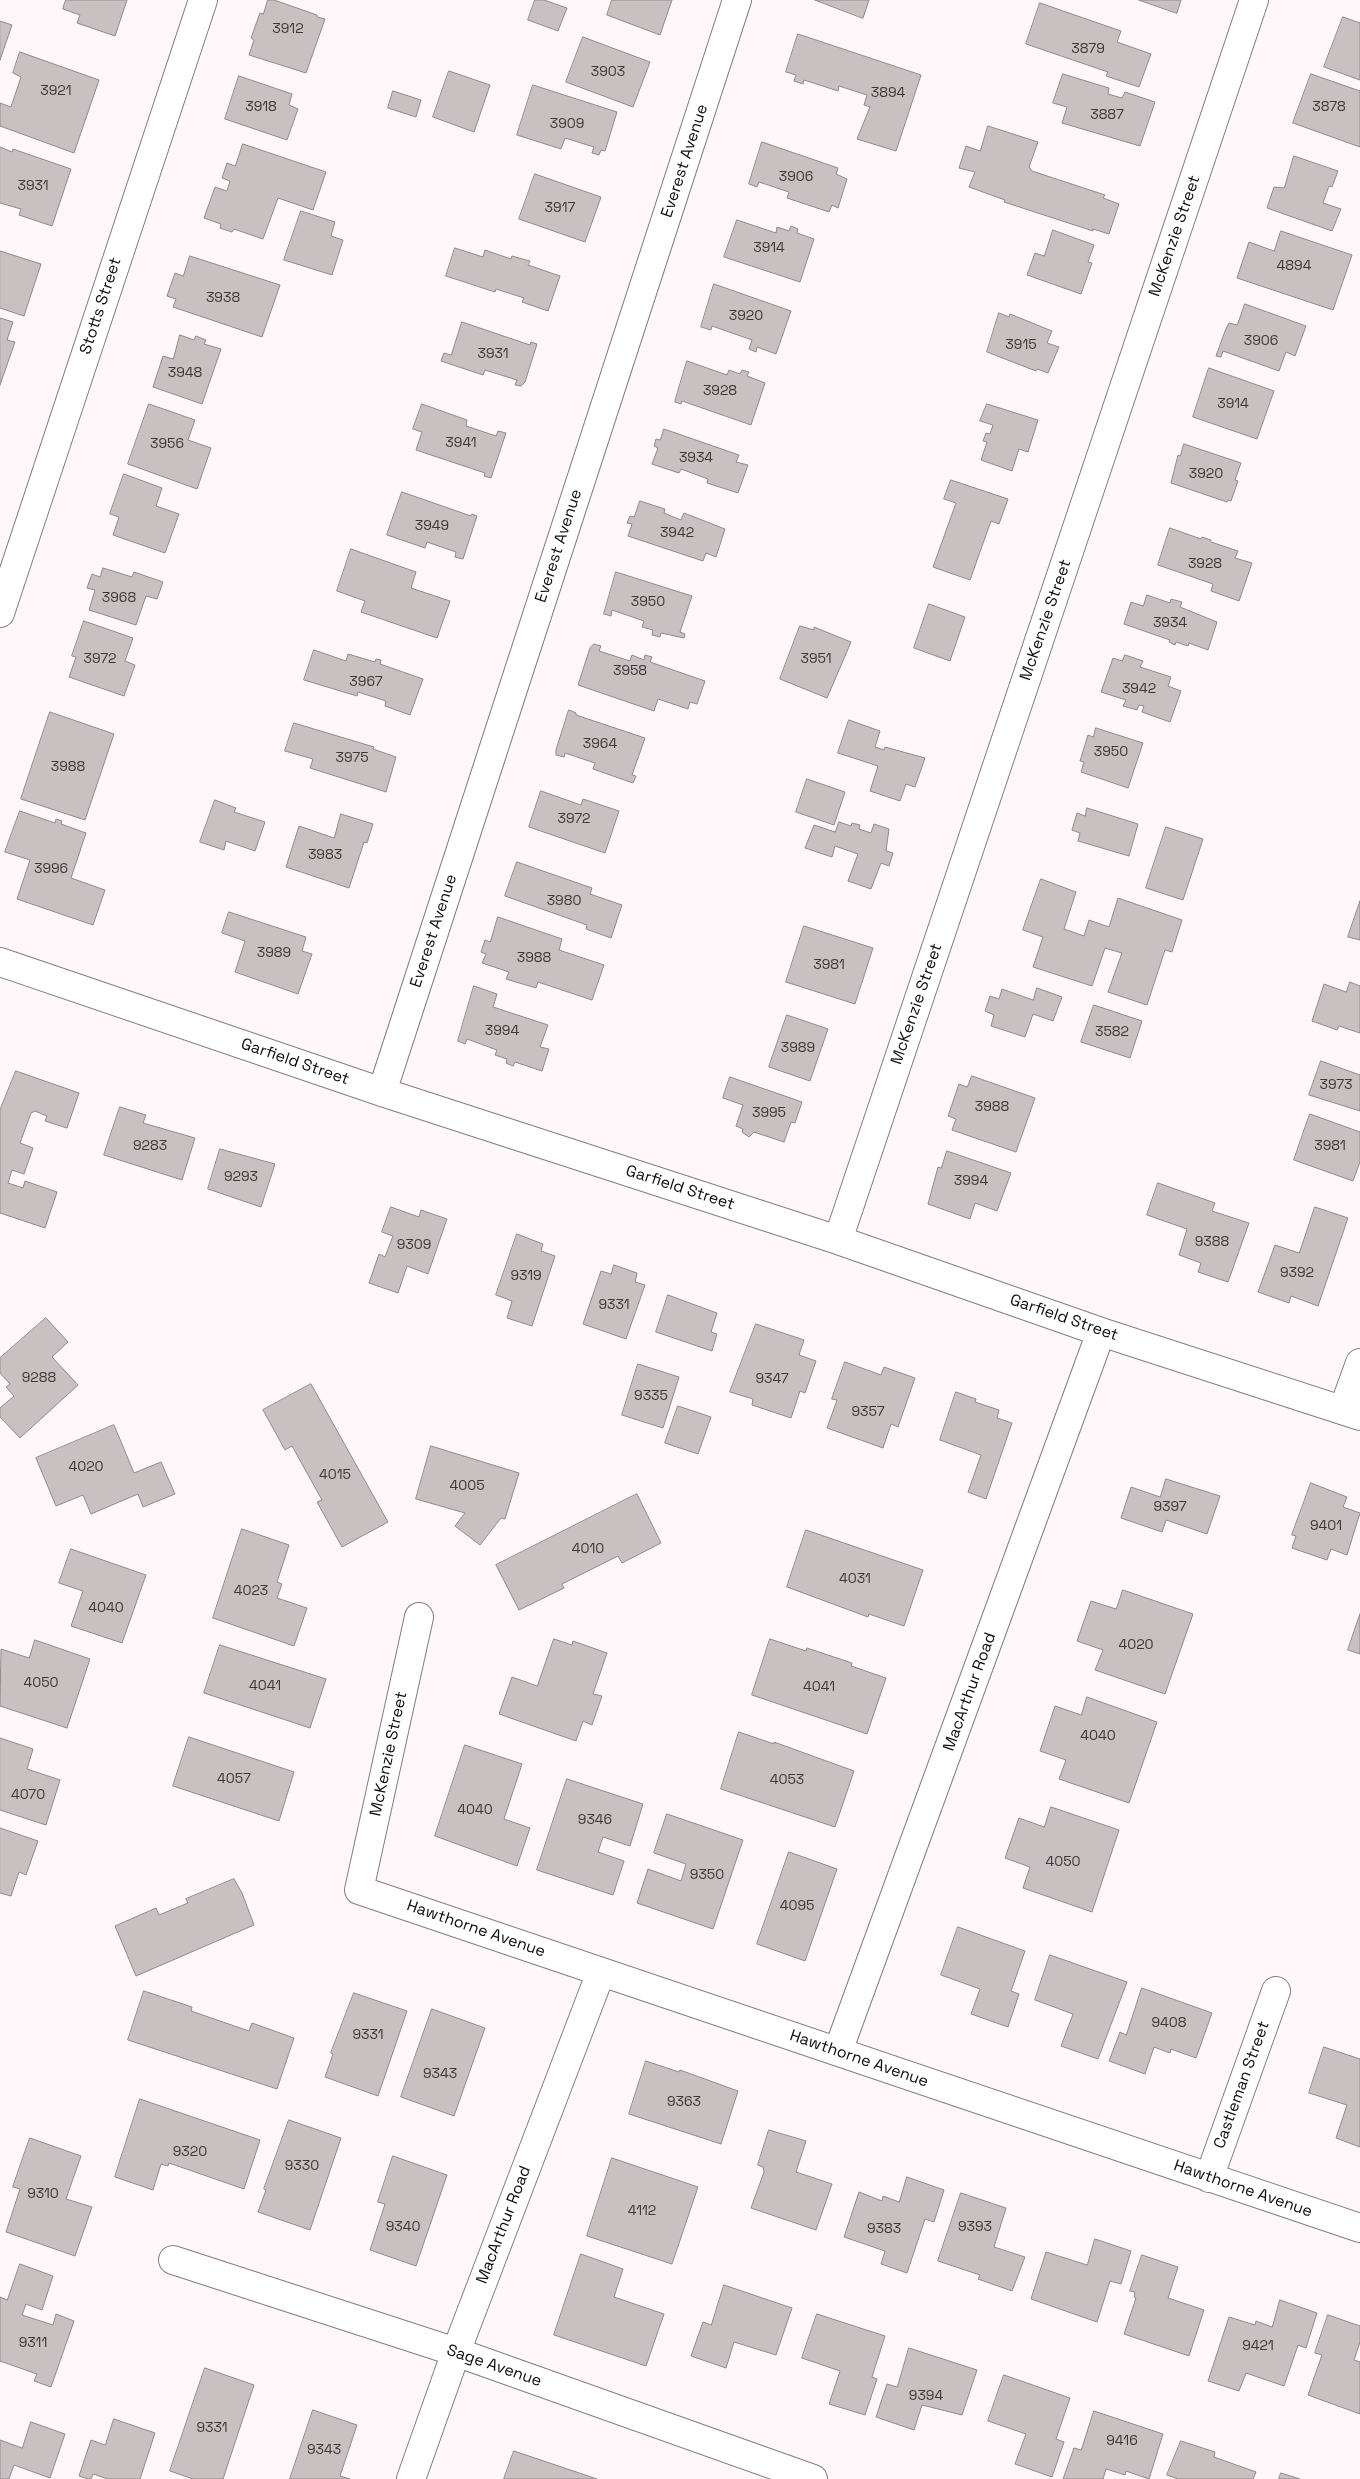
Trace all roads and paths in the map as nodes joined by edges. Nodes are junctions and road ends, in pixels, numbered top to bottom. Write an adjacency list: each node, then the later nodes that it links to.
1 (203, 0): 4 (street, Stotts Street)
2 (737, 0): 6 (street, Everest Avenue)
3 (1254, 0): 7 (street, McKenzie Street)
4 (0, 613)
5 (0, 962): 6 (street, Garfield Street)
6 (382, 1092): 7 (street, Garfield Street)
7 (838, 1240): 8 (street, Garfield Street)
8 (1101, 1332): 10 (street, Garfield Street); 15 (street, MacArthur Road)
9 (1360, 1363): 10 (street)
10 (1352, 1413)
11 (419, 1617): 12 (street, McKenzie Street)
12 (359, 1890): 13 (street, Hawthorne Avenue)
13 (601, 1972): 15 (street, Hawthorne Avenue); 19 (street, MacArthur Road)
14 (1276, 1991): 16 (street, Castleman Street)
15 (838, 2051): 16 (street, Hawthorne Avenue)
16 (1209, 2178): 17 (street, Hawthorne Avenue)
17 (1360, 2228)
18 (173, 2260): 19 (street, Sage Avenue)
19 (456, 2352): 20 (street, MacArthur Road); 21 (street, Sage Avenue)
20 (411, 2479)
21 (813, 2479)

